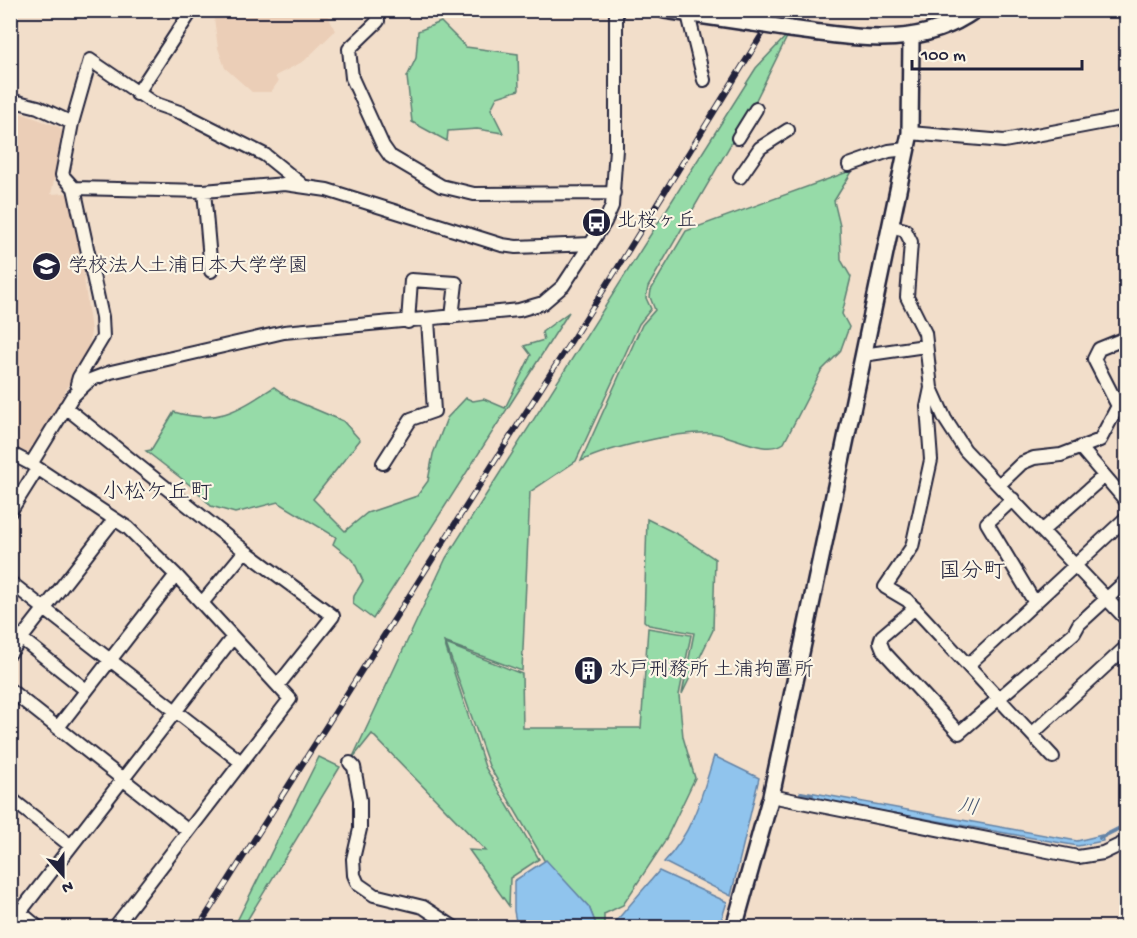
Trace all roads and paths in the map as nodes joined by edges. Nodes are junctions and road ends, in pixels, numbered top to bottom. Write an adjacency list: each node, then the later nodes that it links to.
1 (192, 10): 11 (street)
2 (376, 10): 25 (street)
3 (616, 10): 25 (street)
4 (665, 10): 6 (street)
5 (975, 10): 8 (street)
6 (688, 12): 7 (street); 10 (street)
7 (733, 15): 9 (street, bridge)
8 (948, 17): 9 (street)
9 (911, 38): 17 (street)
10 (704, 80)
11 (137, 94): 15 (street); 22 (street)
12 (10, 100): 15 (street)
13 (756, 109): 18 (street)
14 (1126, 117): 17 (street)
15 (72, 123): 23 (street)
16 (788, 130): 21 (street)
17 (910, 133): 19 (street)
18 (738, 138)
19 (906, 149): 20 (street); 26 (street)
20 (849, 165)
21 (740, 177)
22 (301, 184): 24 (street); 27 (street)
23 (74, 188): 24 (street); 35 (street)
24 (204, 190): 28 (street)
25 (614, 193): 27 (street)
26 (890, 226): 33 (street); 34 (street)
27 (591, 244): 29 (street)
28 (211, 271)
29 (452, 317): 30 (street); 31 (street)
30 (428, 320): 31 (street); 41 (street)
31 (408, 322): 35 (street)
32 (1126, 338): 37 (street)
33 (925, 346): 34 (street); 36 (street)
34 (863, 355): 79 (street)
35 (79, 388): 38 (street)
36 (931, 388): 44 (street); 59 (street)
37 (1122, 405): 39 (street)
38 (65, 407): 42 (street); 51 (street)
39 (1080, 447): 43 (street); 44 (street)
40 (10, 453): 42 (street)
41 (383, 463)
42 (34, 467): 47 (street); 49 (street)
43 (1104, 476): 46 (street); 50 (street)
44 (999, 485): 45 (street)
45 (1013, 499): 50 (street); 58 (street)
46 (1126, 501)
47 (10, 512)
48 (1126, 518): 52 (street)
49 (114, 521): 53 (street); 60 (street)
50 (1043, 530): 52 (street)
51 (245, 550): 57 (street); 68 (street)
52 (1076, 566): 56 (street); 58 (street)
53 (176, 575): 57 (street); 66 (street)
54 (1126, 581): 56 (street)
55 (10, 582): 60 (street)
56 (1107, 598): 61 (street); 71 (street)
57 (202, 603): 62 (street)
58 (1035, 603): 67 (street)
59 (915, 608): 67 (street); 71 (street)
60 (46, 610): 63 (street); 66 (street)
61 (1126, 619)
62 (233, 637): 68 (street); 72 (street)
63 (22, 639): 65 (street); 70 (street)
64 (1126, 647): 74 (street)
65 (10, 653)
66 (109, 661): 70 (street); 72 (street)
67 (968, 665): 71 (street)
68 (279, 684): 76 (street)
69 (10, 690): 73 (street)
70 (86, 690): 73 (street)
71 (1000, 699): 74 (street)
72 (174, 711): 76 (street); 78 (street)
73 (59, 726): 78 (street)
74 (1032, 734): 75 (street)
75 (1053, 757)
76 (241, 762): 81 (street)
77 (350, 763): 87 (street)
78 (123, 778): 81 (street); 83 (street)
79 (771, 796): 82 (street); 88 (street)
80 (10, 798): 83 (street)
81 (187, 830): 86 (street)
82 (1126, 842)
83 (71, 846): 84 (street)
84 (15, 916): 85 (street)
85 (39, 927)
86 (114, 927)
87 (455, 927)
88 (734, 927)

